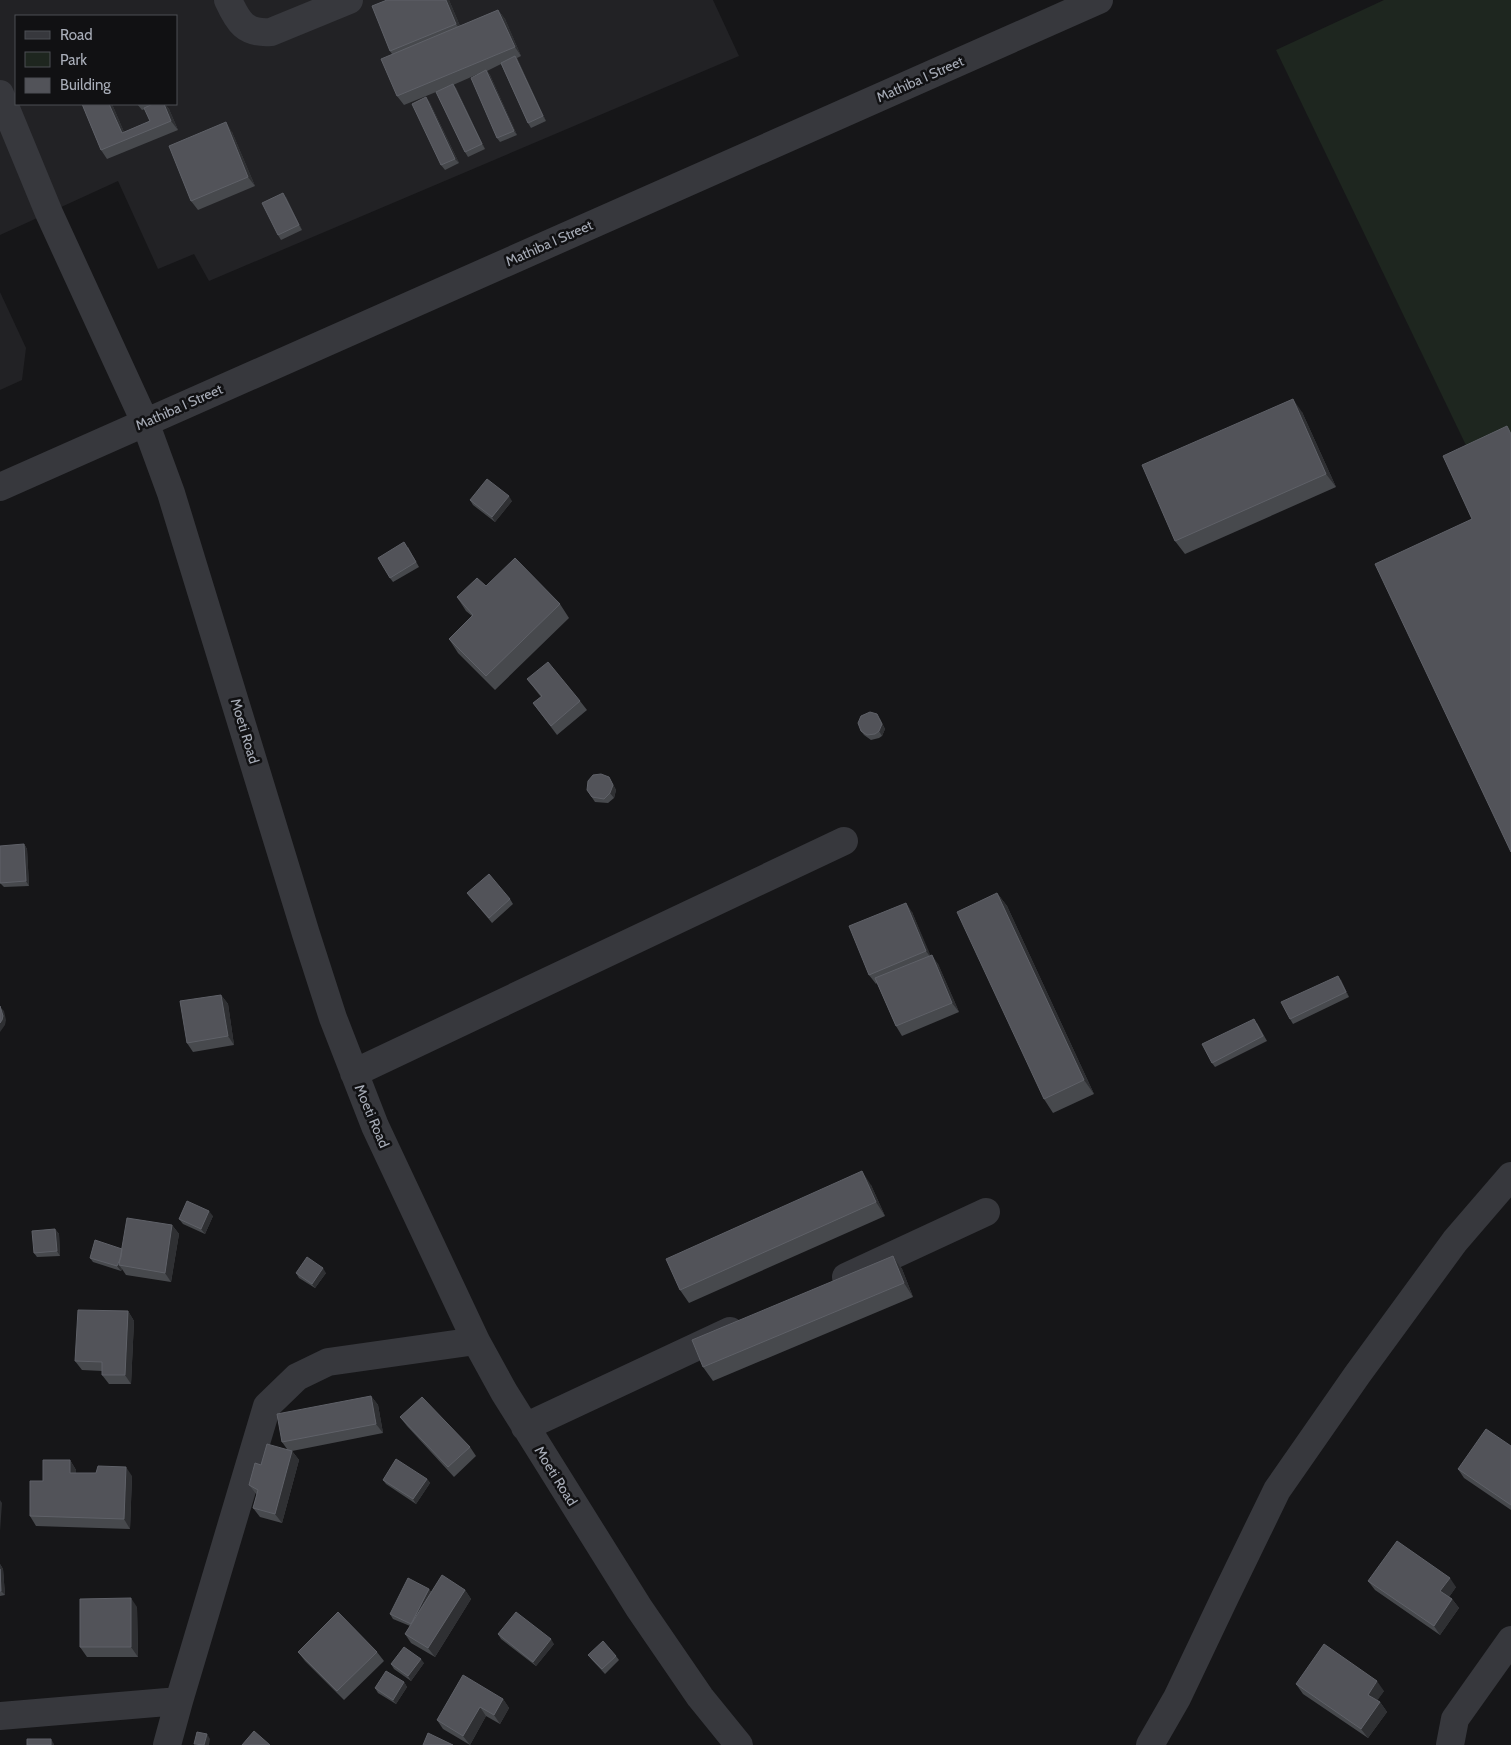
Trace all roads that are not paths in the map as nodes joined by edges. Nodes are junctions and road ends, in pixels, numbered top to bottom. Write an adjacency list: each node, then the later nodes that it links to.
1 (228, 0): 2 (street)
2 (349, 0)
3 (1099, 0): 5 (street, Mathiba I Street)
4 (0, 94): 5 (street, Moeti Road)
5 (145, 422): 6 (street, Mathiba I Street); 8 (street, Moeti Road)
6 (0, 487)
7 (844, 841): 8 (street)
8 (354, 1073): 13 (street, Moeti Road)
9 (1511, 1176): 20 (street)
10 (986, 1212): 11 (street)
11 (823, 1288)
12 (751, 1321): 14 (street)
13 (476, 1341): 14 (street, Moeti Road); 16 (street)
14 (525, 1427): 19 (street, Moeti Road)
15 (1511, 1640): 21 (street)
16 (179, 1701): 17 (street); 18 (street)
17 (0, 1716)
18 (168, 1745)
19 (739, 1745)
20 (1150, 1745)
21 (1450, 1745)

